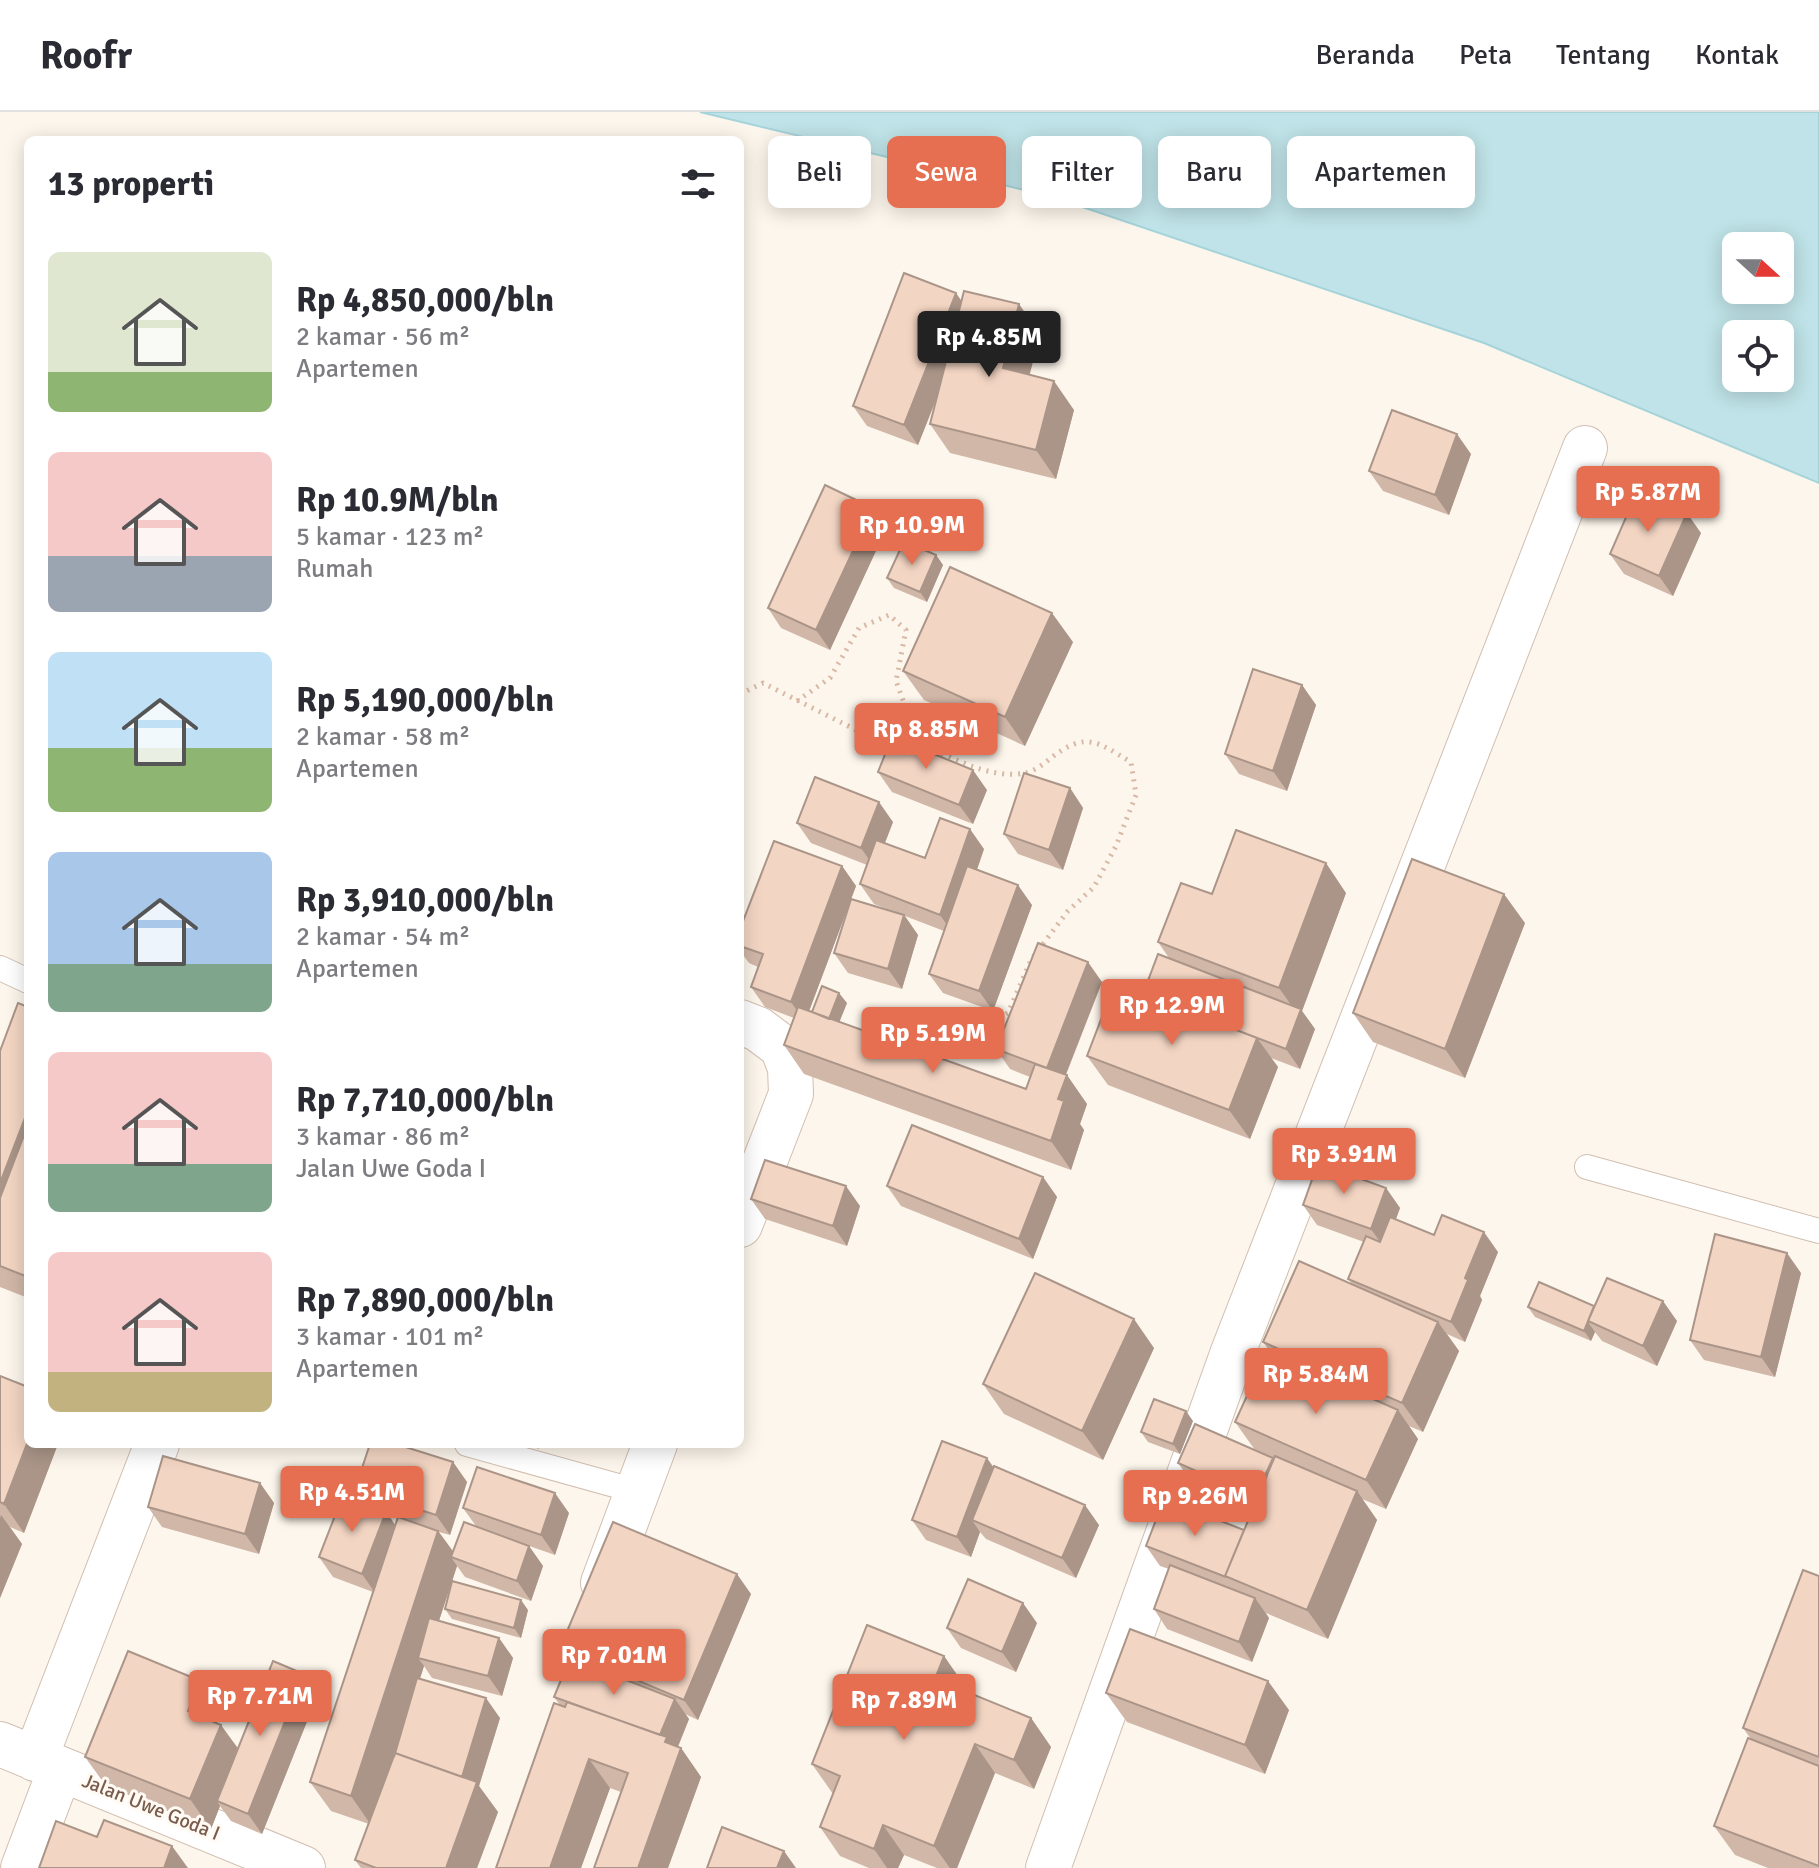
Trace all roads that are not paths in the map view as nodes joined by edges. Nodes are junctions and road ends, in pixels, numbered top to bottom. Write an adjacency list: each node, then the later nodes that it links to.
1 (1585, 448): 16 (street)
2 (0, 968): 3 (lane)
3 (24, 979)
4 (744, 1024): 6 (street)
5 (1587, 1167): 7 (lane)
6 (744, 1215)
7 (1819, 1231)
8 (155, 1448): 13 (street)
9 (481, 1448): 11 (lane)
10 (653, 1448): 11 (street)
11 (636, 1491): 12 (street)
12 (589, 1624)
13 (32, 1757): 14 (street); 15 (street, Jalan Uwe Goda I)
14 (23, 1868)
15 (303, 1868)
16 (1048, 1868)

